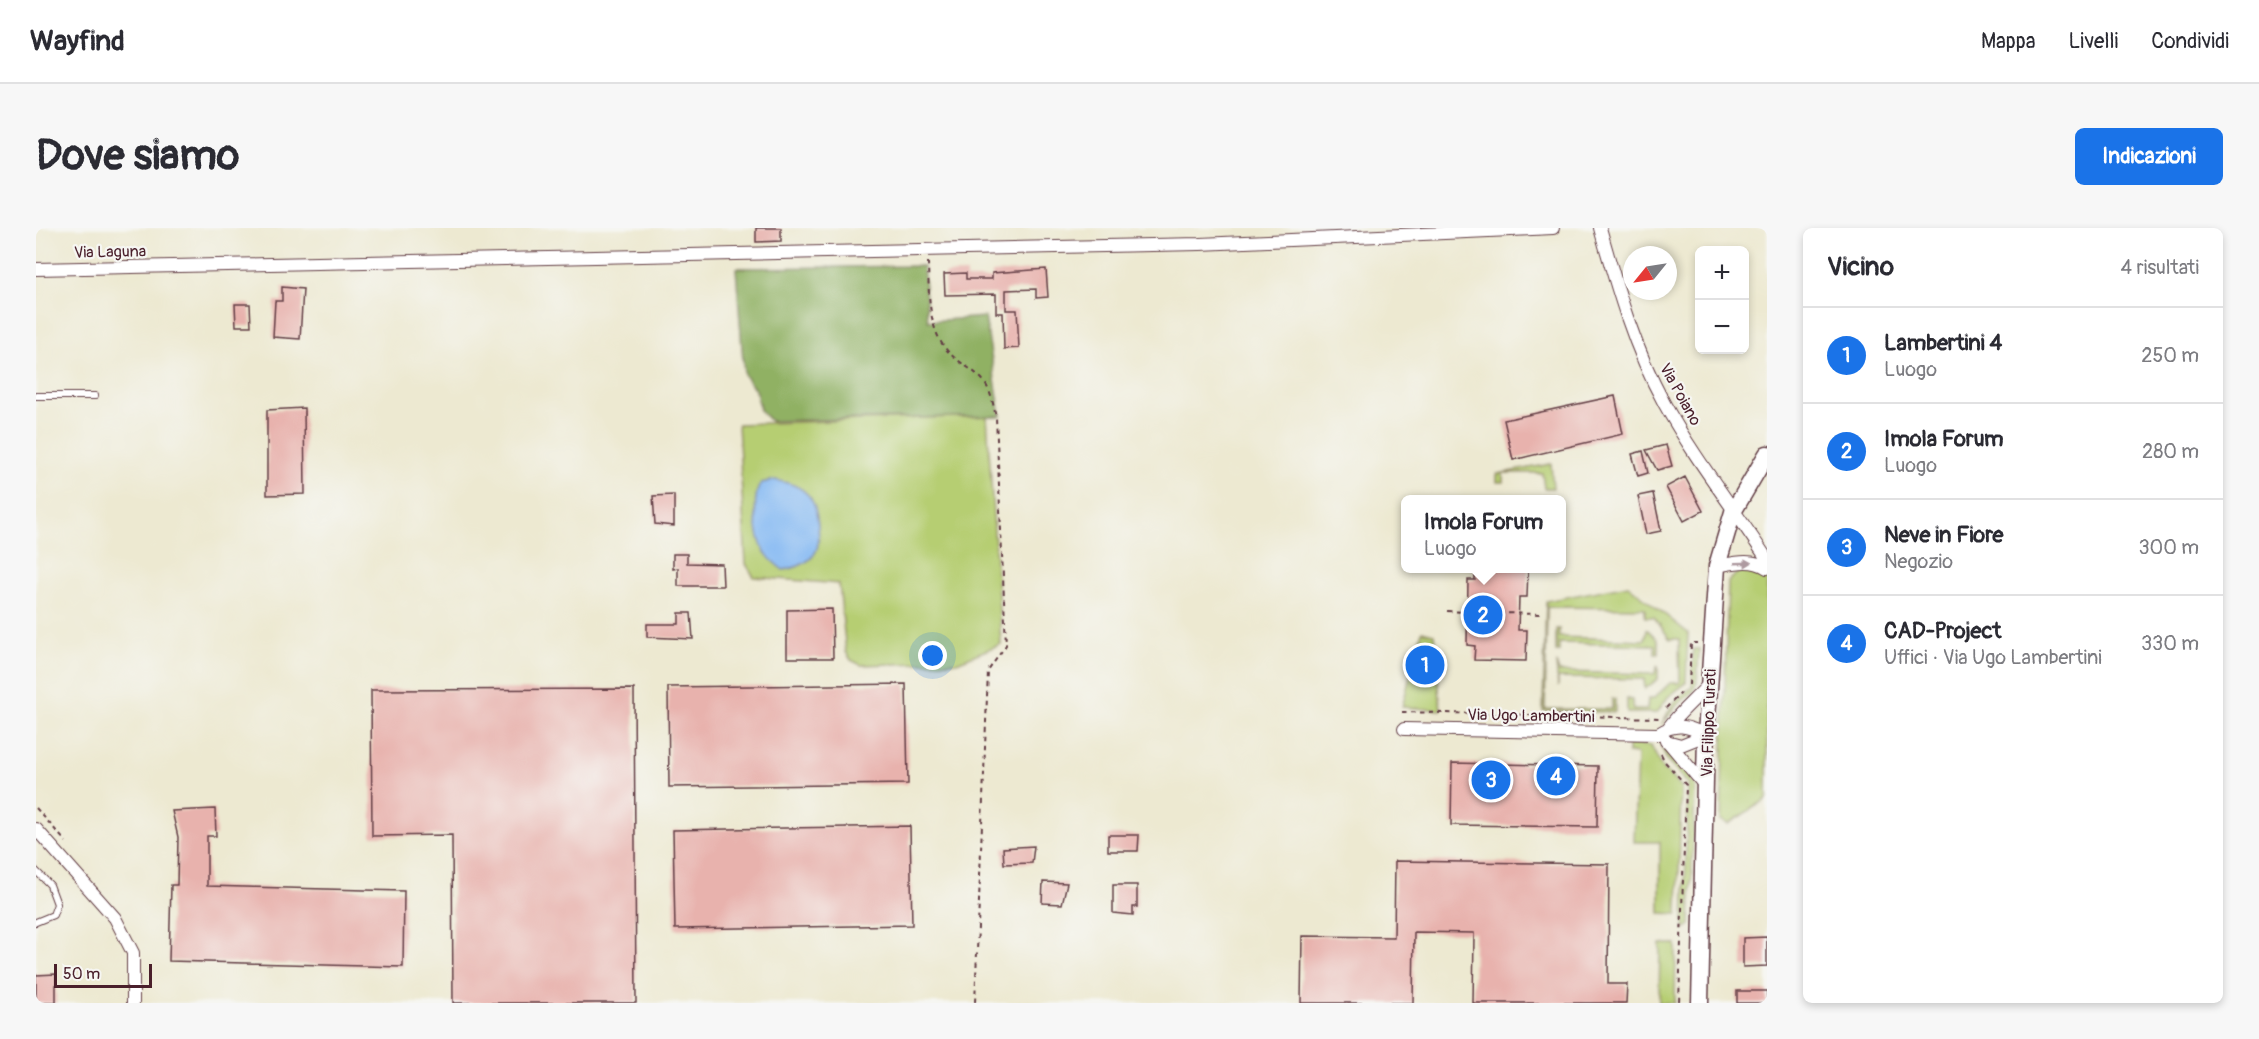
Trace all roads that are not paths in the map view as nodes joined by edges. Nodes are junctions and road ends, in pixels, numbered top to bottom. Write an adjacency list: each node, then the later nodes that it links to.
1 (1552, 228): 3 (street, Via Laguna)
2 (1600, 228): 7 (street, Via Poiano)
3 (36, 269)
4 (36, 396): 5 (lane)
5 (96, 396)
6 (1767, 454): 7 (main road, Via Filippo Turati)
7 (1733, 512): 8 (street, Via Poiano); 9 (main road, Via Filippo Turati)
8 (1767, 559)
9 (1717, 566): 10 (street, one-way to 10); 11 (main road, Via Filippo Turati)
10 (1767, 568)
11 (1710, 683): 12 (street); 15 (main road, Via Filippo Turati)
12 (1669, 727): 14 (street); 15 (street)
13 (1404, 729): 14 (street, Via Ugo Lambertini)
14 (1658, 734): 16 (street)
15 (1706, 735): 16 (street); 17 (main road, Via Filippo Turati)
16 (1669, 743): 17 (street)
17 (1706, 787): 22 (main road, Via Filippo Turati)
18 (36, 829): 21 (street)
19 (36, 871): 20 (lane)
20 (36, 922)
21 (133, 1003)
22 (1700, 1003)

